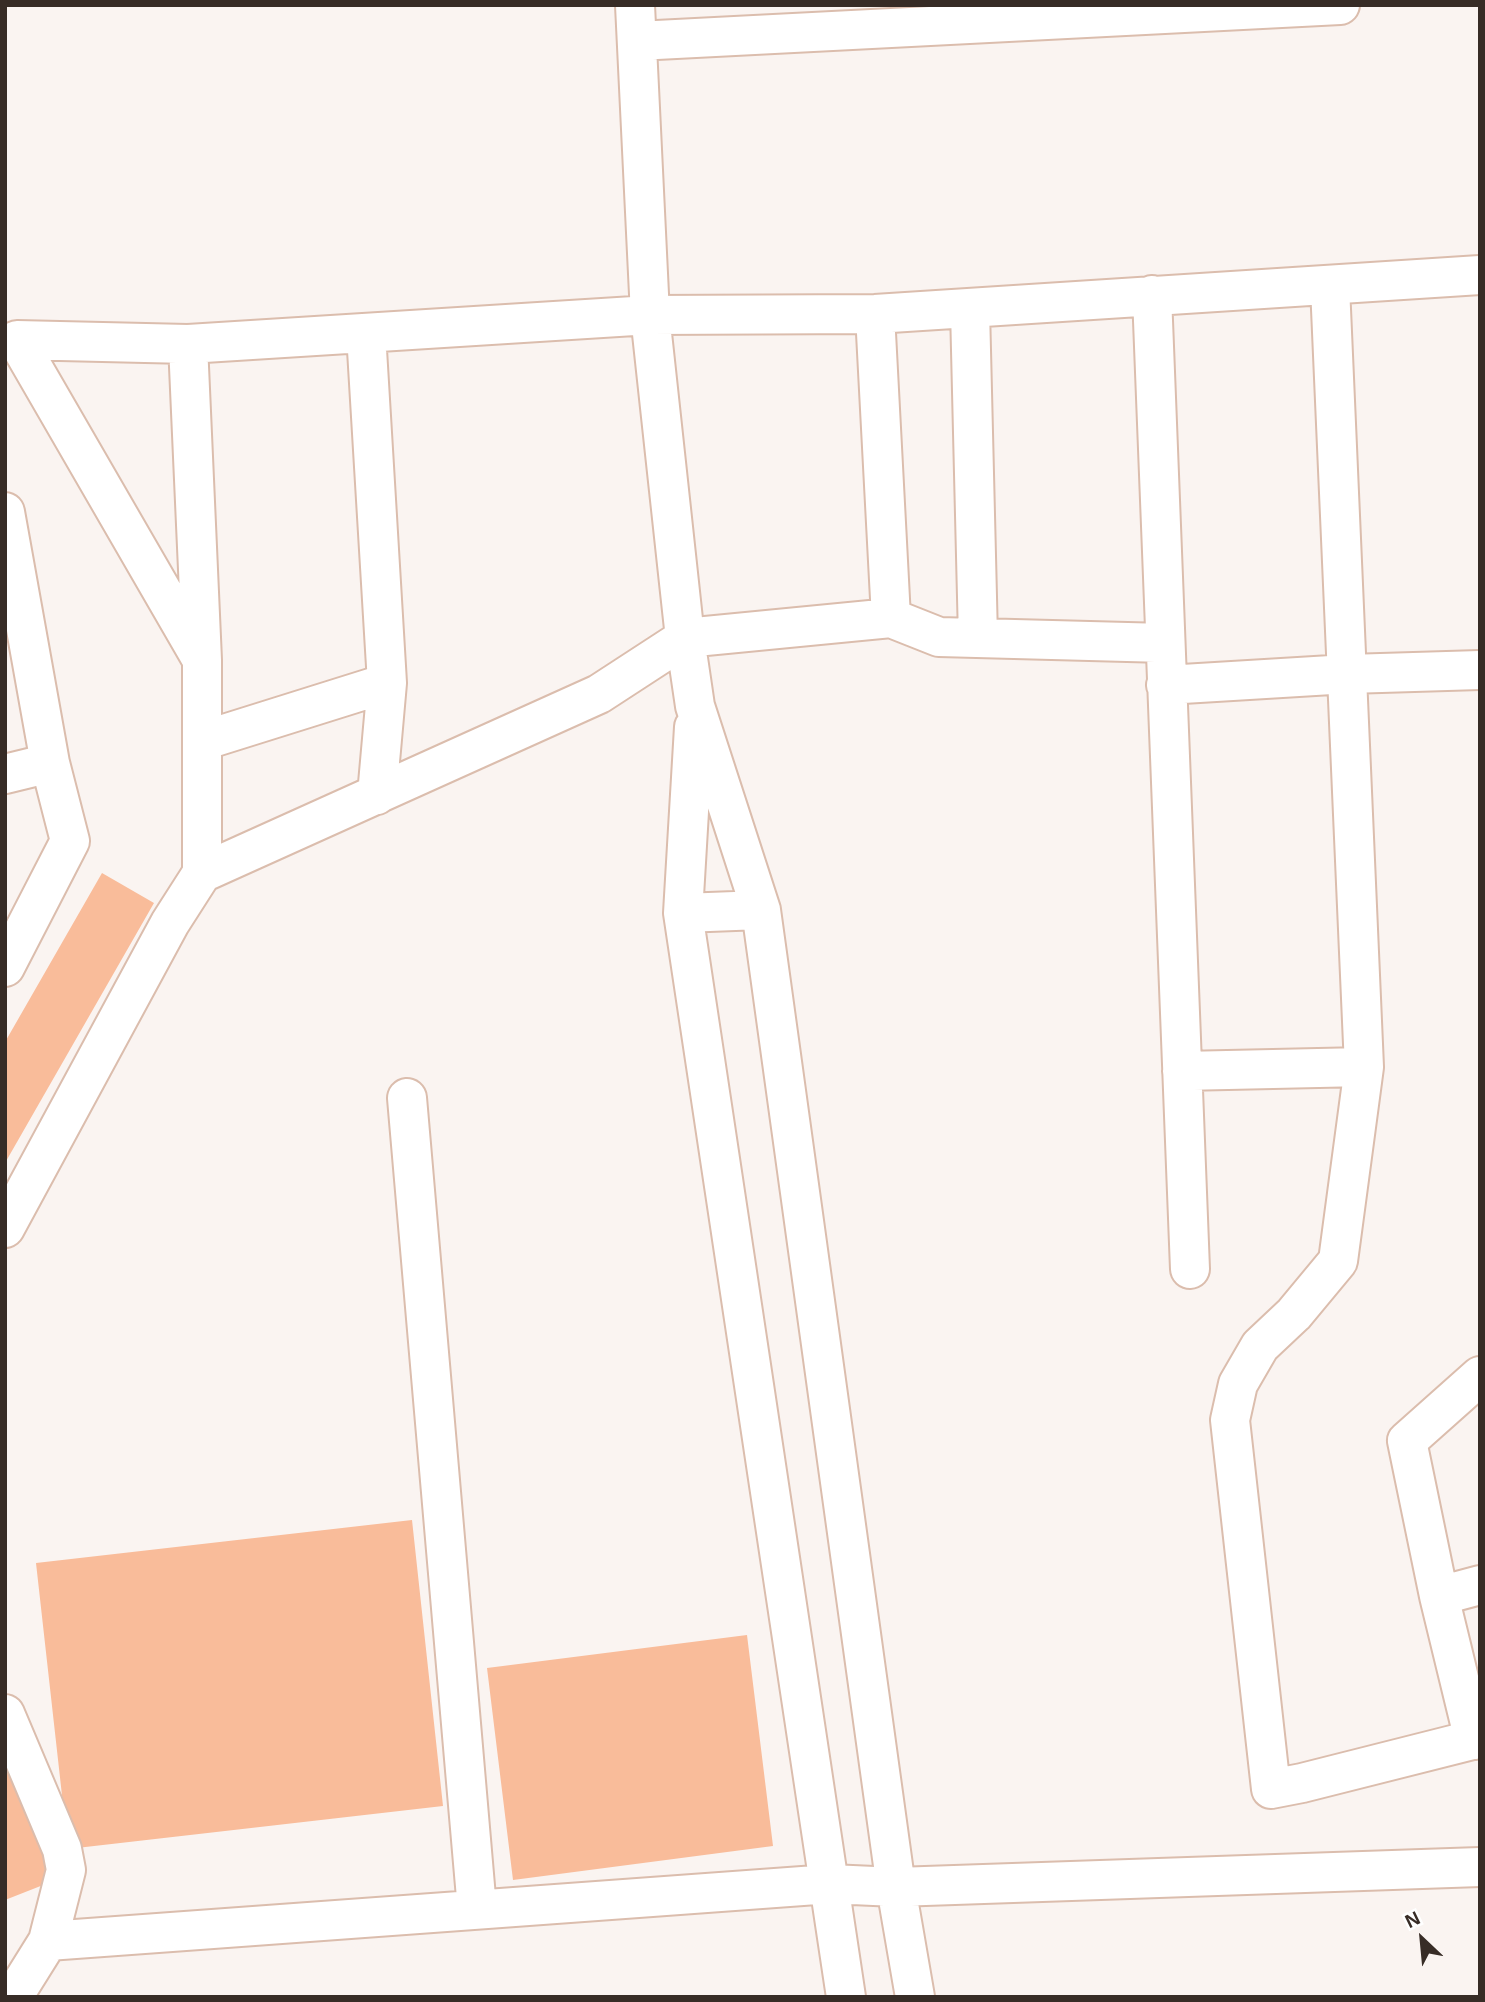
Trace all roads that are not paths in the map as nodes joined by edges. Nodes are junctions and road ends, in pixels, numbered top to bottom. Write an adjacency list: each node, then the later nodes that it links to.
1 (1340, 5): 2 (street)
2 (636, 23): 8 (street)
3 (1480, 275): 4 (street)
4 (1330, 286): 5 (street); 18 (street)
5 (1152, 295): 6 (street); 15 (street)
6 (970, 309): 7 (street); 14 (street)
7 (875, 314): 8 (street); 12 (street)
8 (650, 315): 9 (street); 13 (street)
9 (366, 333): 10 (street); 19 (street)
10 (188, 344): 16 (street); 16 (street)
11 (5, 512): 23 (street)
12 (891, 618): 13 (street); 14 (street)
13 (685, 638): 21 (street); 25 (street)
14 (978, 638): 15 (street)
15 (1165, 643): 20 (street)
16 (202, 660): 22 (street)
17 (1480, 670): 18 (street)
18 (1348, 674): 20 (street); 30 (street)
19 (387, 683): 22 (street); 25 (street)
20 (1167, 685): 31 (street)
21 (695, 706): 27 (street); 28 (street)
22 (202, 741): 26 (street)
23 (50, 763): 24 (street); 29 (street)
24 (5, 774)
25 (377, 795): 26 (street)
26 (202, 873): 33 (street)
27 (761, 910): 28 (street); 42 (street)
28 (683, 913): 41 (street)
29 (5, 967)
30 (1364, 1067): 31 (street); 39 (street)
31 (1182, 1071): 34 (street)
32 (407, 1098): 43 (street)
33 (5, 1228)
34 (1190, 1269)
35 (1480, 1376): 37 (street)
36 (1480, 1585): 37 (street)
37 (1438, 1596): 39 (street)
38 (5, 1714): 44 (street)
39 (1477, 1739)
40 (1480, 1867): 42 (street)
41 (830, 1884): 42 (street); 43 (street); 46 (street)
42 (897, 1887): 47 (street)
43 (477, 1909): 44 (street)
44 (48, 1941): 45 (street)
45 (13, 1997)
46 (846, 1997)
47 (915, 1997)

